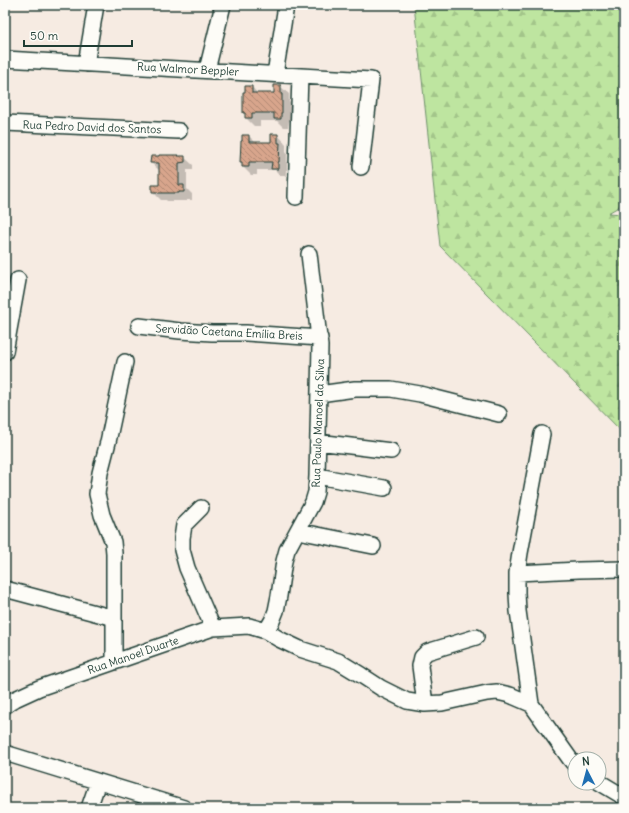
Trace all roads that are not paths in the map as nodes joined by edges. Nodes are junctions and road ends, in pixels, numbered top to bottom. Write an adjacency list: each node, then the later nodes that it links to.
1 (96, 5): 5 (street)
2 (223, 5): 6 (street)
3 (285, 12): 7 (street)
4 (5, 59): 5 (street, Rua Walmor Beppler)
5 (86, 64): 6 (street, Rua Walmor Beppler)
6 (207, 70): 7 (street, Rua Walmor Beppler)
7 (274, 74): 8 (street, Rua Walmor Beppler)
8 (300, 76): 11 (street, Rua Walmor Beppler); 12 (street)
9 (5, 123): 10 (street, Rua Pedro David dos Santos)
10 (179, 131)
11 (361, 167)
12 (296, 197)
13 (309, 254): 16 (street, Rua Paulo Manoel da Silva)
14 (18, 280): 17 (street)
15 (139, 326): 16 (street, Servidão Caetana Emília Breis)
16 (320, 338): 19 (street, Rua Paulo Manoel da Silva)
17 (5, 352)
18 (125, 362): 32 (street)
19 (319, 394): 20 (street); 22 (street, Rua Paulo Manoel da Silva)
20 (499, 414)
21 (542, 434): 30 (street)
22 (318, 442): 23 (street); 24 (street, Rua Paulo Manoel da Silva)
23 (391, 451)
24 (317, 476): 25 (street); 27 (street, Rua Paulo Manoel da Silva)
25 (384, 488)
26 (201, 508): 33 (street)
27 (298, 531): 28 (street); 34 (street, Rua Paulo Manoel da Silva)
28 (373, 546)
29 (624, 569): 30 (street)
30 (517, 573): 38 (street)
31 (5, 589): 32 (street)
32 (114, 618): 36 (street)
33 (213, 628): 34 (street, Rua Manoel Duarte); 36 (street, Rua Manoel Duarte)
34 (266, 631): 37 (street, Rua Manoel Duarte)
35 (476, 637): 37 (street)
36 (114, 662): 39 (street, Rua Manoel Duarte)
37 (425, 704): 38 (street, Rua Manoel Duarte)
38 (531, 704): 41 (street)
39 (5, 706)
40 (5, 753): 42 (street)
41 (567, 755)
42 (98, 782): 45 (street); 46 (street)
43 (607, 787): 44 (street)
44 (624, 797)
45 (90, 808)
46 (184, 808)

